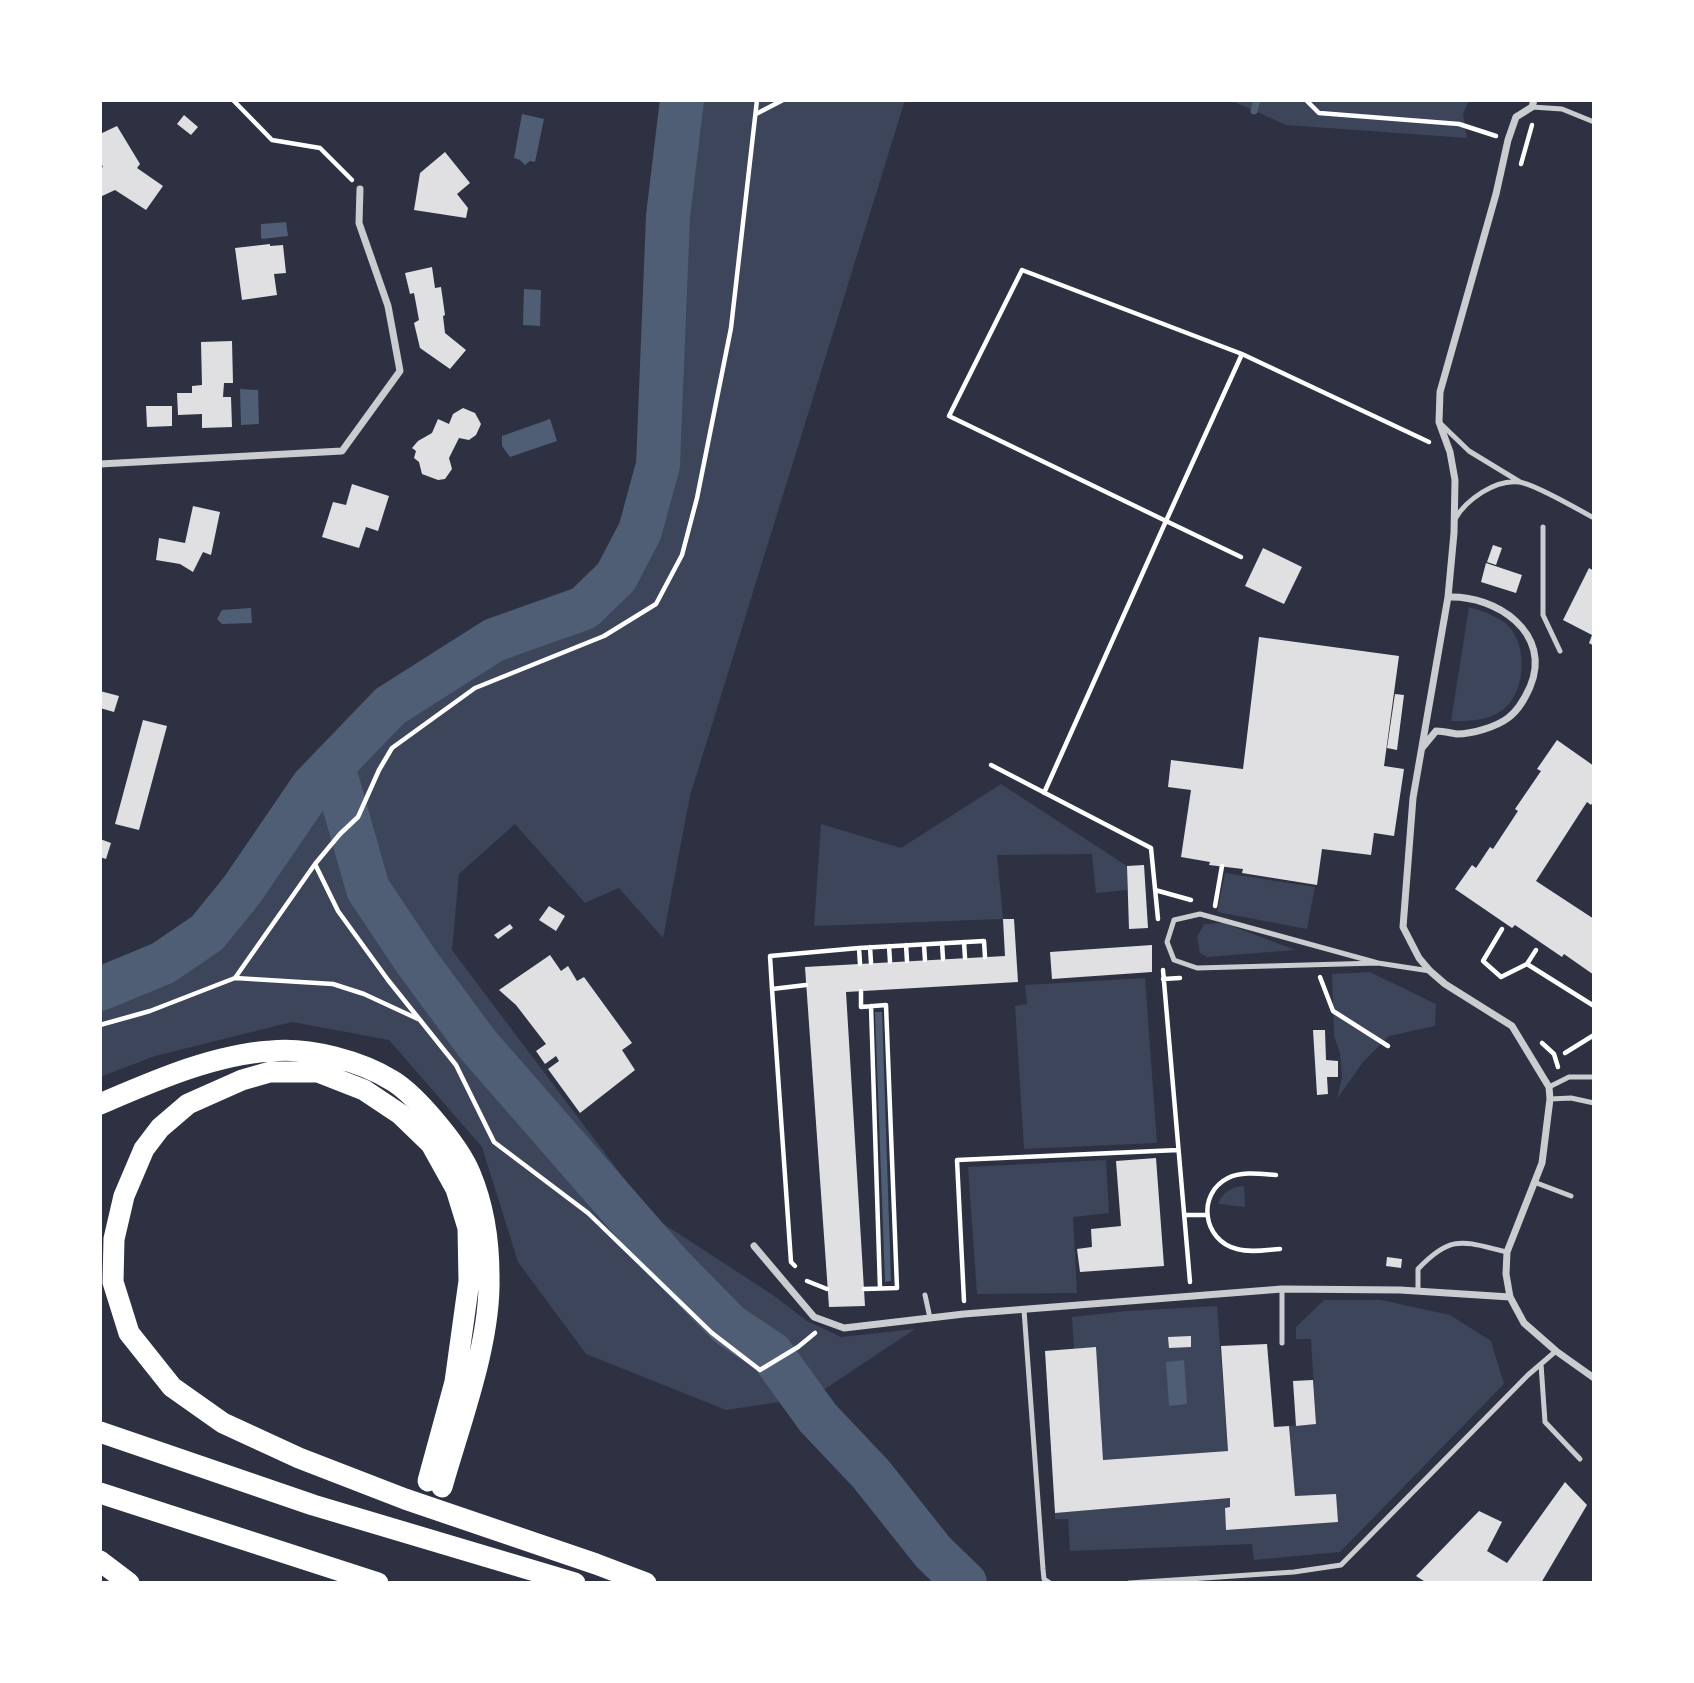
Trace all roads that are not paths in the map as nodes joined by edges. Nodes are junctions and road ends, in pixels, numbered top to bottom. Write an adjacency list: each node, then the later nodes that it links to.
1 (1533, 103): 2 (lane); 4 (street)
2 (1594, 122)
3 (360, 189): 5 (street)
4 (1440, 422): 6 (lane); 8 (street)
5 (100, 464)
6 (1520, 482): 7 (lane); 8 (lane)
7 (1594, 518)
8 (1454, 520): 10 (street)
9 (1543, 527): 11 (lane)
10 (1448, 597): 12 (street); 12 (street)
11 (1560, 651)
12 (1421, 748): 14 (street)
13 (1378, 963): 13 (lane); 14 (lane)
14 (1430, 971): 16 (street)
15 (1594, 1077): 16 (lane)
16 (1549, 1087): 17 (street)
17 (1550, 1099): 18 (lane); 20 (street)
18 (1594, 1103)
19 (100, 1104): 41 (highway)
20 (1534, 1182): 21 (lane); 23 (street)
21 (1571, 1196)
22 (754, 1246): 29 (street)
23 (1507, 1252): 25 (lane); 27 (street)
24 (1282, 1289): 25 (street); 28 (street); 30 (lane)
25 (1418, 1292): 27 (street)
26 (925, 1295): 29 (lane)
27 (1510, 1297): 31 (street)
28 (1024, 1310): 29 (street); 42 (lane)
29 (930, 1318)
30 (1282, 1343)
31 (1556, 1352): 32 (lane); 33 (street)
32 (1541, 1364): 35 (lane); 43 (lane)
33 (1594, 1378)
34 (100, 1432): 40 (highway)
35 (1580, 1459)
36 (100, 1493): 39 (highway)
37 (100, 1561): 38 (highway)
38 (129, 1583)
39 (378, 1583)
40 (575, 1583)
41 (646, 1583)
42 (1050, 1583)
43 (1129, 1583)

